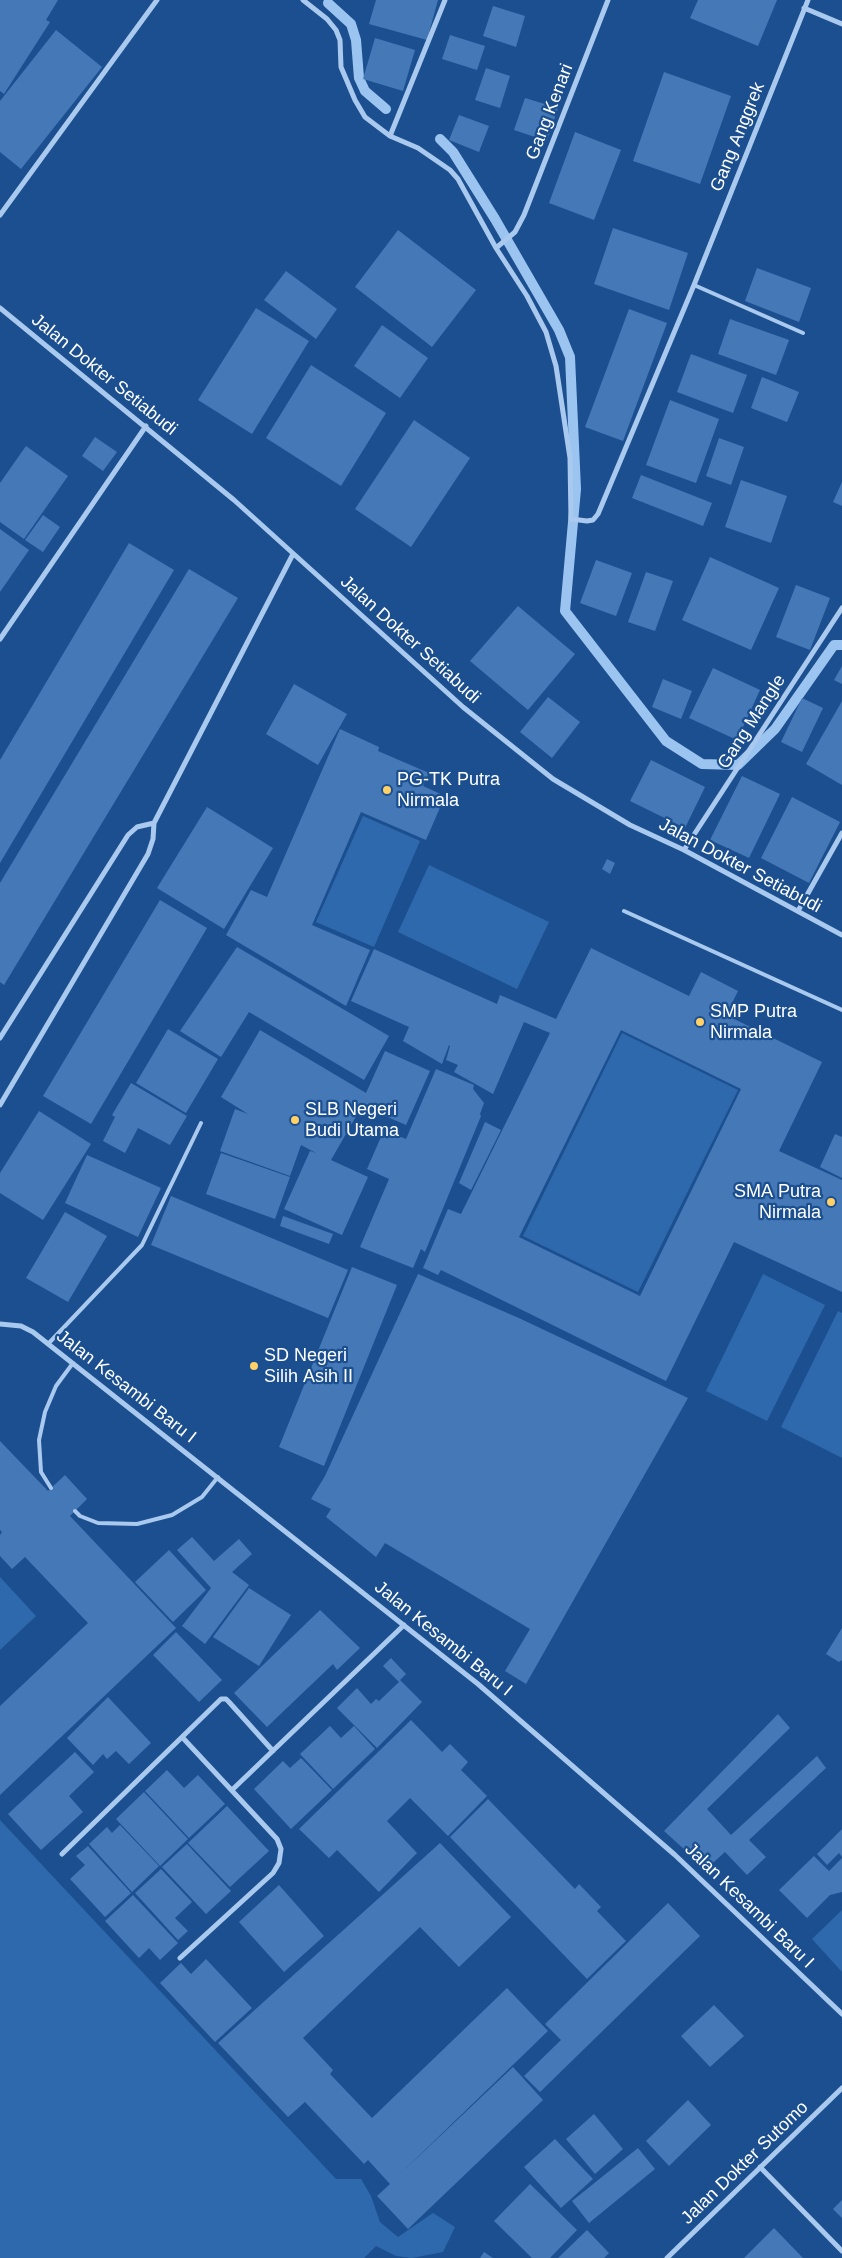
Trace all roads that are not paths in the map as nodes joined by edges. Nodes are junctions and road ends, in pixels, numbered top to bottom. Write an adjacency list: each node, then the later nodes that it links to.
1 (157, 0): 9 (street)
2 (304, 0): 8 (street)
3 (445, 0): 8 (street)
4 (608, 0): 10 (street, Gang Kenari)
5 (808, 0): 6 (street, Gang Anggrek)
6 (804, 8): 7 (street); 11 (street, Gang Anggrek)
7 (842, 24)
8 (390, 136): 10 (street)
9 (0, 215)
10 (498, 247): 11 (street, Gang Anggrek)
11 (694, 284): 13 (lane)
12 (0, 308): 14 (street, Jalan Dokter Setiabudi)
13 (803, 333)
14 (146, 426): 15 (street, Jalan Dokter Setiabudi); 17 (street)
15 (293, 554): 18 (street); 20 (street, Jalan Dokter Setiabudi)
16 (842, 608): 20 (street, Gang Mangle)
17 (0, 639)
18 (154, 823): 25 (street); 26 (street)
19 (842, 833): 22 (street)
20 (684, 850): 22 (street, Jalan Dokter Setiabudi)
21 (624, 911): 24 (lane)
22 (798, 911): 23 (street, Jalan Dokter Setiabudi)
23 (842, 935)
24 (842, 1010)
25 (0, 1038)
26 (0, 1105)
27 (201, 1124): 29 (lane)
28 (0, 1324): 29 (street, Jalan Kesambi Baru I)
29 (48, 1344): 30 (street, Jalan Kesambi Baru I)
30 (73, 1363): 31 (street, Jalan Kesambi Baru I); 32 (lane)
31 (218, 1477): 33 (lane); 34 (street, Jalan Kesambi Baru I)
32 (51, 1488)
33 (75, 1511)
34 (404, 1625): 36 (street); 40 (street, Jalan Kesambi Baru I)
35 (182, 1737): 36 (street); 37 (street); 38 (street)
36 (273, 1751): 37 (street)
37 (232, 1790): 39 (street)
38 (62, 1854)
39 (180, 1958)
40 (842, 2014)
41 (842, 2088): 42 (street, Jalan Dokter Sutomo)
42 (760, 2167): 43 (street); 44 (street, Jalan Dokter Sutomo)
43 (842, 2251)
44 (666, 2258)

